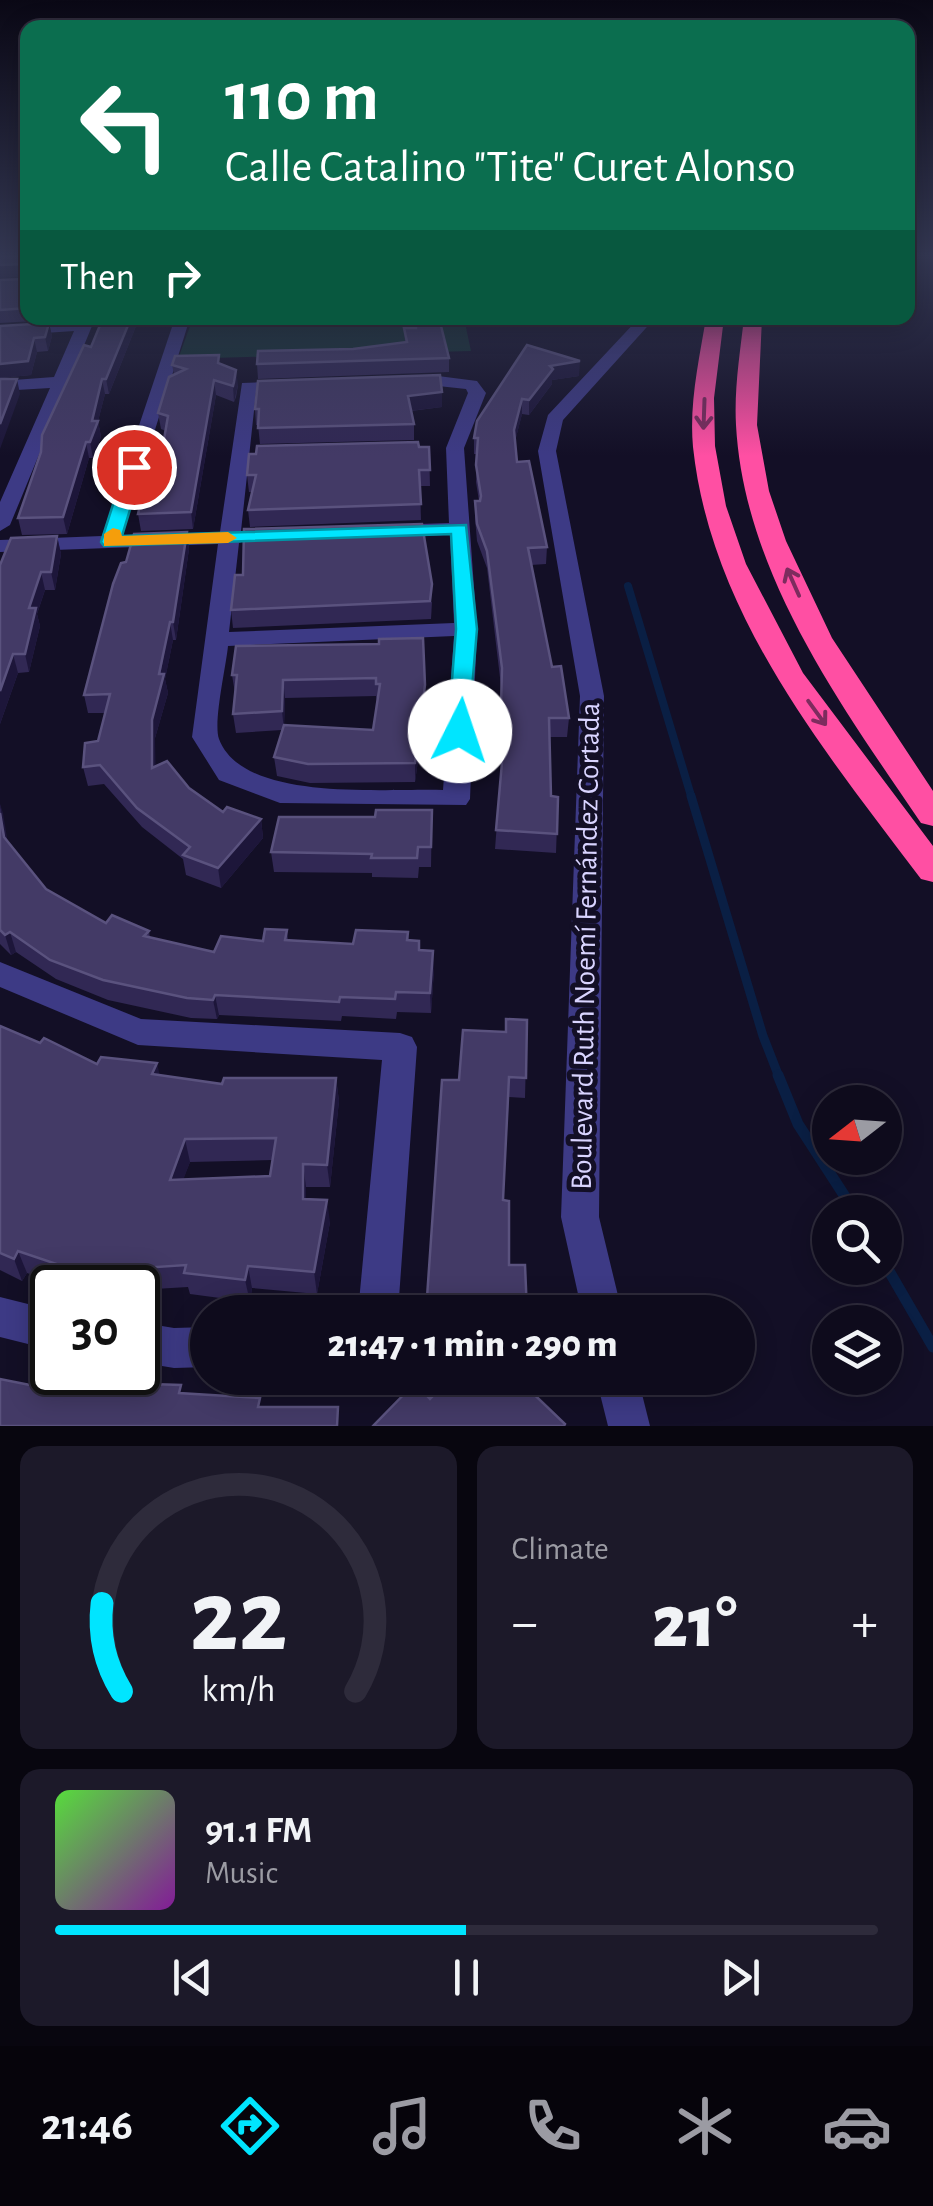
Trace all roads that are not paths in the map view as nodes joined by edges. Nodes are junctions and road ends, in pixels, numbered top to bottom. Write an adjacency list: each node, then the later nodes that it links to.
1 (180, 325): 13 (street)
2 (634, 325): 21 (street, Boulevard Ruth Noemí Fernández Cortada)
3 (714, 325): 18 (highway, one-way to 18)
4 (753, 325): 17 (highway, one-way to 4)
5 (0, 331): 6 (street)
6 (58, 382): 7 (street); 8 (street)
7 (0, 386)
8 (0, 525)
9 (460, 528): 10 (street); 12 (street); 15 (street)
10 (364, 532)
11 (267, 536): 12 (street)
12 (229, 538): 13 (street); 16 (street)
13 (110, 542): 14 (street)
14 (0, 546)
15 (466, 629): 16 (street); 16 (street)
16 (215, 640)
17 (933, 815)
18 (933, 870)
19 (0, 974): 20 (street)
20 (379, 1295)
21 (598, 1295)
22 (0, 1316): 23 (street)
23 (30, 1324)
24 (160, 1346): 25 (street)
25 (190, 1347)
26 (622, 1395): 27 (street)
27 (629, 1426)

